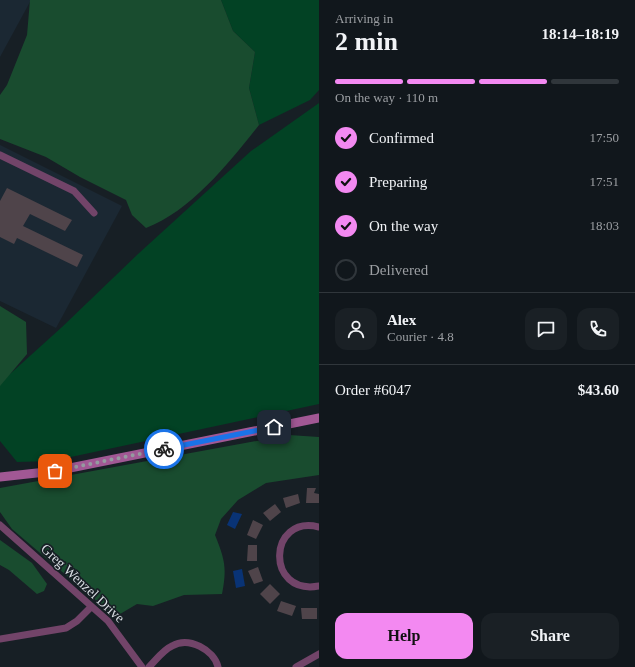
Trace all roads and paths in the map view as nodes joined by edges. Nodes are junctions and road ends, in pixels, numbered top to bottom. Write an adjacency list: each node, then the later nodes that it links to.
1 (0, 155): 2 (street)
2 (94, 213)
3 (319, 418): 4 (street)
4 (0, 477)
5 (0, 526): 8 (street, Greg Wenzel Drive)
6 (319, 527): 7 (street)
7 (319, 586)
8 (91, 607): 9 (street); 11 (street, Greg Wenzel Drive)
9 (0, 639)
10 (319, 654): 14 (street)
11 (142, 667)
12 (149, 667): 13 (street)
13 (218, 667)
14 (296, 667)

